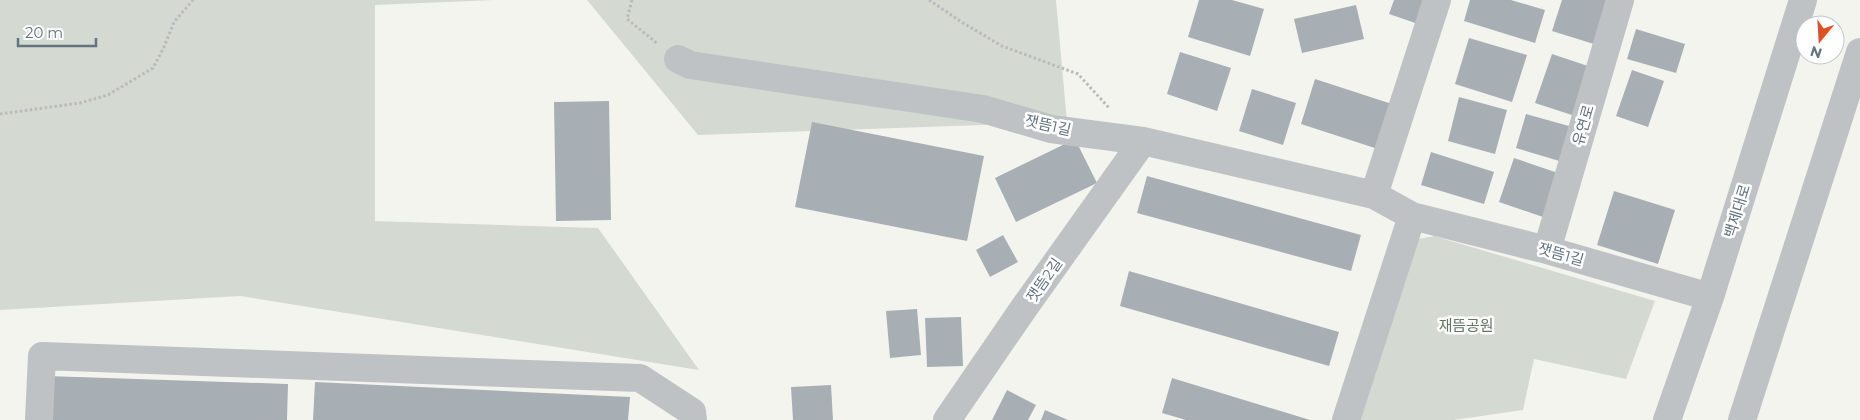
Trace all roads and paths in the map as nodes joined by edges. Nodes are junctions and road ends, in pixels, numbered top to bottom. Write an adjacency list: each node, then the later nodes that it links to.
1 (193, 0): 9 (path)
2 (632, 0): 8 (path)
3 (930, 0): 10 (path)
4 (1437, 0): 11 (street)
5 (1620, 0): 13 (street, 유연로)
6 (1803, 0): 14 (street, 백제대로)
7 (1860, 52): 20 (street)
8 (678, 59): 10 (street, 잿뜸1길)
9 (0, 114)
10 (1143, 141): 11 (street, 잿뜸1길); 17 (street, 잿뜸2길)
11 (1374, 196): 12 (street, 잿뜸1길)
12 (1412, 216): 13 (street, 잿뜸1길); 18 (street)
13 (1547, 250): 14 (street, 잿뜸1길)
14 (1710, 297): 19 (street, 백제대로)
15 (39, 420): 16 (street)
16 (693, 420)
17 (947, 420)
18 (1346, 420)
19 (1667, 420)
20 (1742, 420)

